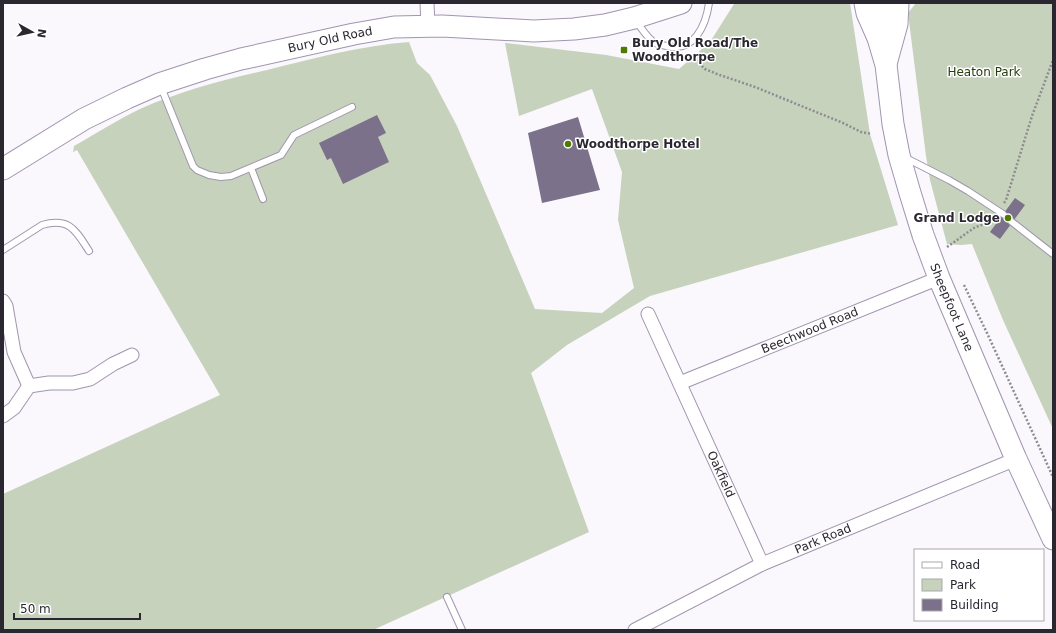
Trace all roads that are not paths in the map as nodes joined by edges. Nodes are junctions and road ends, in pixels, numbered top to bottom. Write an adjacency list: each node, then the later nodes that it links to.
1 (427, 3): 8 (street)
2 (681, 3): 7 (main road, Bury Old Road)
3 (709, 3): 7 (lane)
4 (865, 3): 9 (main road, Sheepfoot Lane)
5 (881, 3): 9 (main road)
6 (898, 3): 10 (main road, Sheepfoot Lane)
7 (634, 18): 8 (main road, Bury Old Road)
8 (428, 26): 11 (main road, Bury Old Road)
9 (878, 38): 10 (main road, Sheepfoot Lane)
10 (886, 65): 13 (main road, Sheepfoot Lane)
11 (159, 84): 14 (lane); 15 (main road, Bury Old Road)
12 (352, 107): 14 (lane)
13 (899, 155): 17 (lane); 22 (main road, Sheepfoot Lane)
14 (251, 168): 16 (lane)
15 (3, 169)
16 (263, 199)
17 (1001, 213)
18 (1012, 222): 21 (lane)
19 (3, 250): 20 (lane)
20 (89, 251)
21 (1053, 254)
22 (939, 278): 26 (street, Beechwood Road); 29 (main road, Sheepfoot Lane)
23 (3, 302): 27 (street)
24 (648, 314): 26 (street, Oakfield)
25 (132, 355): 27 (street)
26 (680, 384): 31 (street, Oakfield)
27 (29, 386): 28 (street)
28 (3, 416)
29 (1016, 459): 30 (main road, Sheepfoot Lane); 31 (street, Park Road)
30 (1053, 539)
31 (762, 564): 34 (street, Park Road)
32 (447, 597): 33 (lane)
33 (462, 630)
34 (635, 630)

